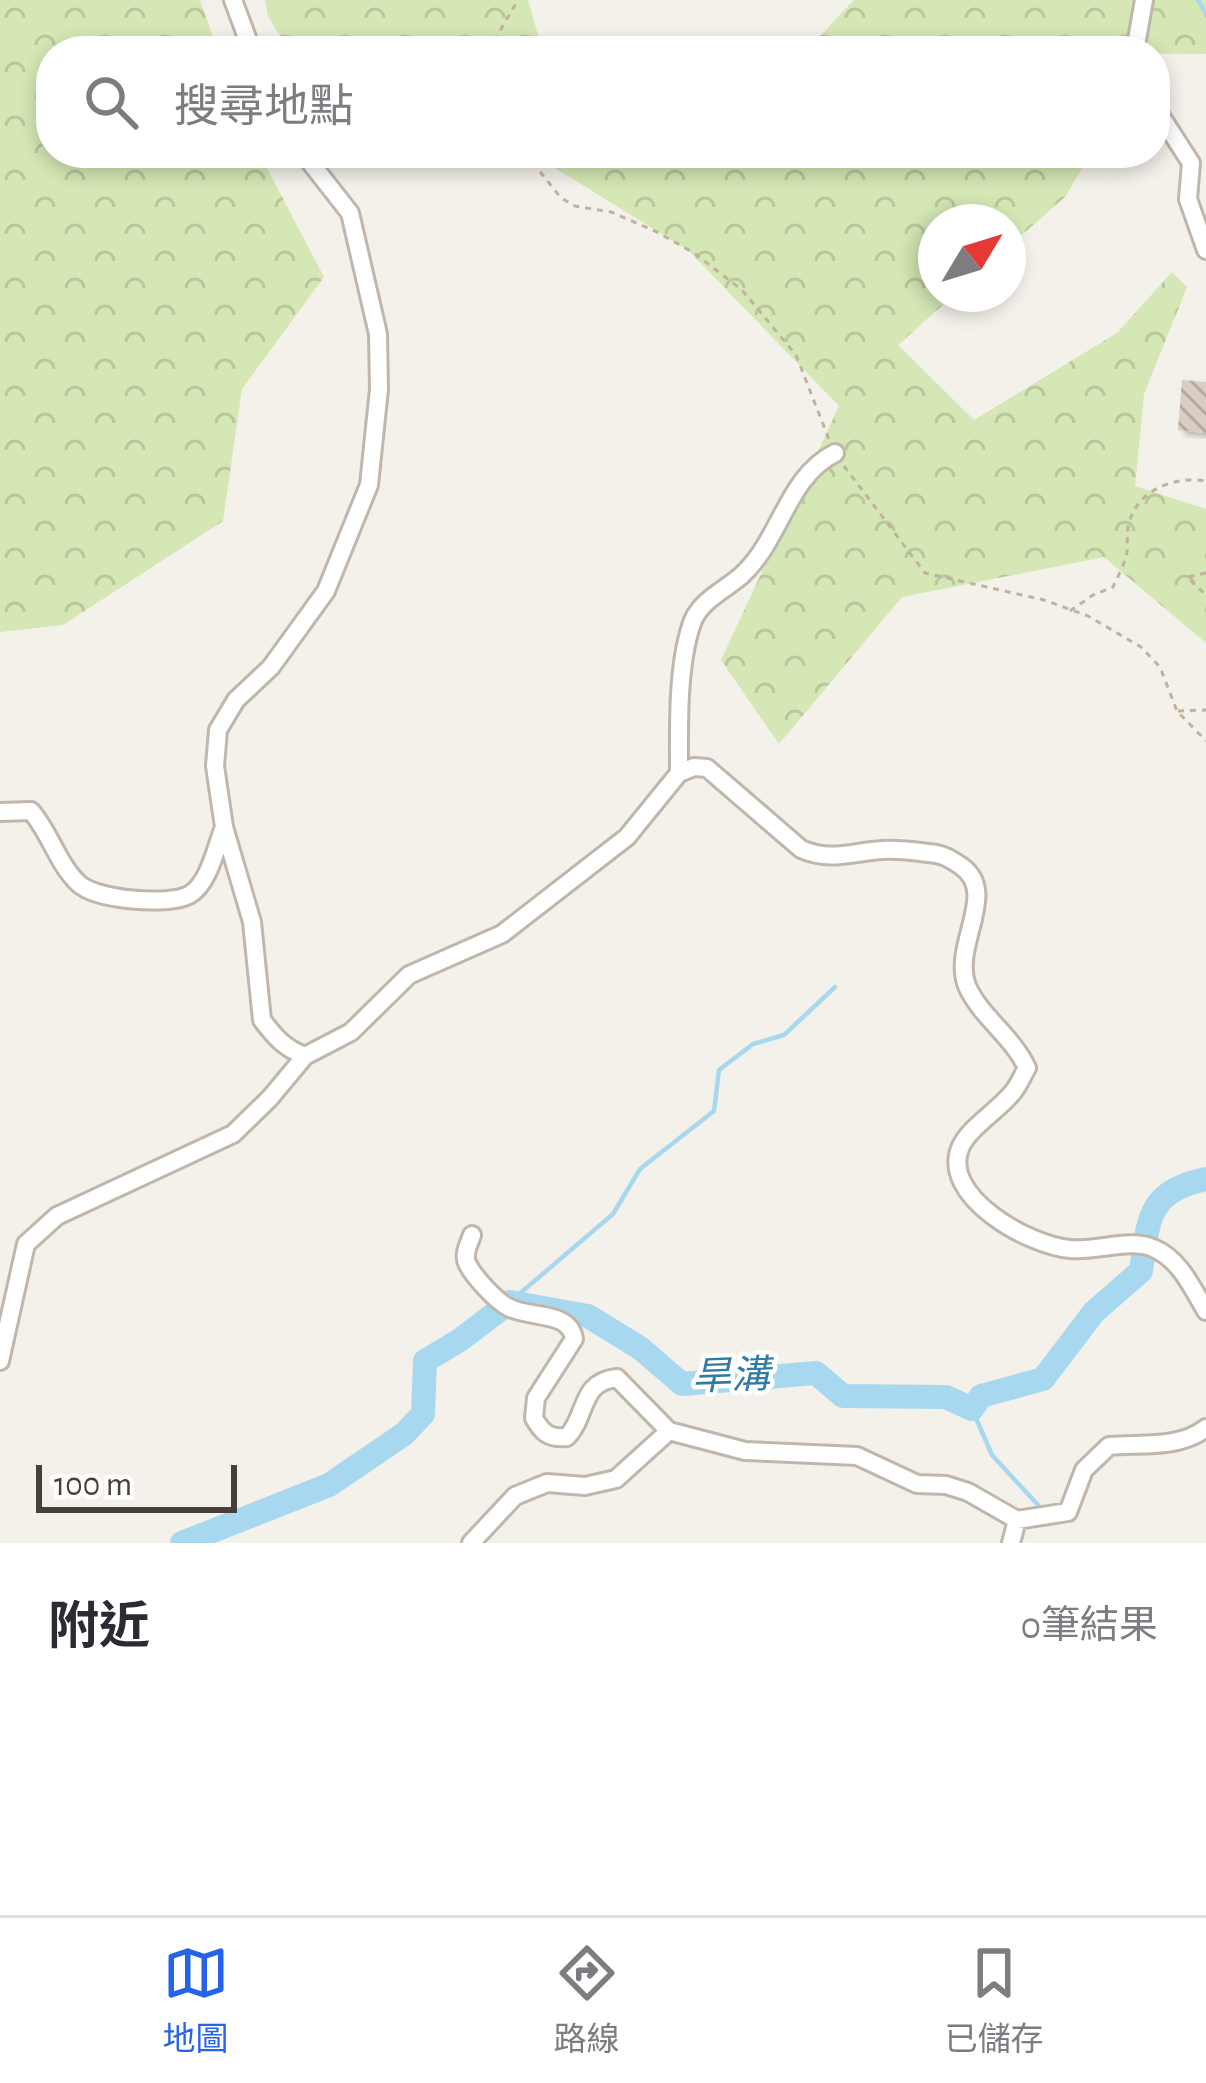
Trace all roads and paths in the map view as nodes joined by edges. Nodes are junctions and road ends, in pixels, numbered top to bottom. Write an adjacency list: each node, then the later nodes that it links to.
1 (232, 0): 4 (street)
2 (518, 0): 5 (path)
3 (1144, 0): 6 (street)
4 (246, 36)
5 (497, 36)
6 (1138, 36)
7 (1170, 130): 10 (street)
8 (315, 168): 21 (street)
9 (537, 168): 11 (path)
10 (1206, 250)
11 (836, 453): 15 (path); 19 (street)
12 (1206, 481): 15 (path)
13 (1206, 573): 14 (path)
14 (1206, 595)
15 (1069, 612): 17 (path)
16 (1206, 710): 17 (path)
17 (1177, 711): 18 (path)
18 (1206, 741)
19 (679, 773): 22 (street); 24 (street)
20 (0, 812): 21 (street)
21 (224, 827): 22 (street)
22 (305, 1056): 25 (street)
23 (472, 1234): 26 (street)
24 (1206, 1311)
25 (0, 1361)
26 (669, 1431): 28 (street); 29 (street)
27 (1202, 1437): 28 (street)
28 (1016, 1520): 30 (street)
29 (471, 1543)
30 (1011, 1543)

